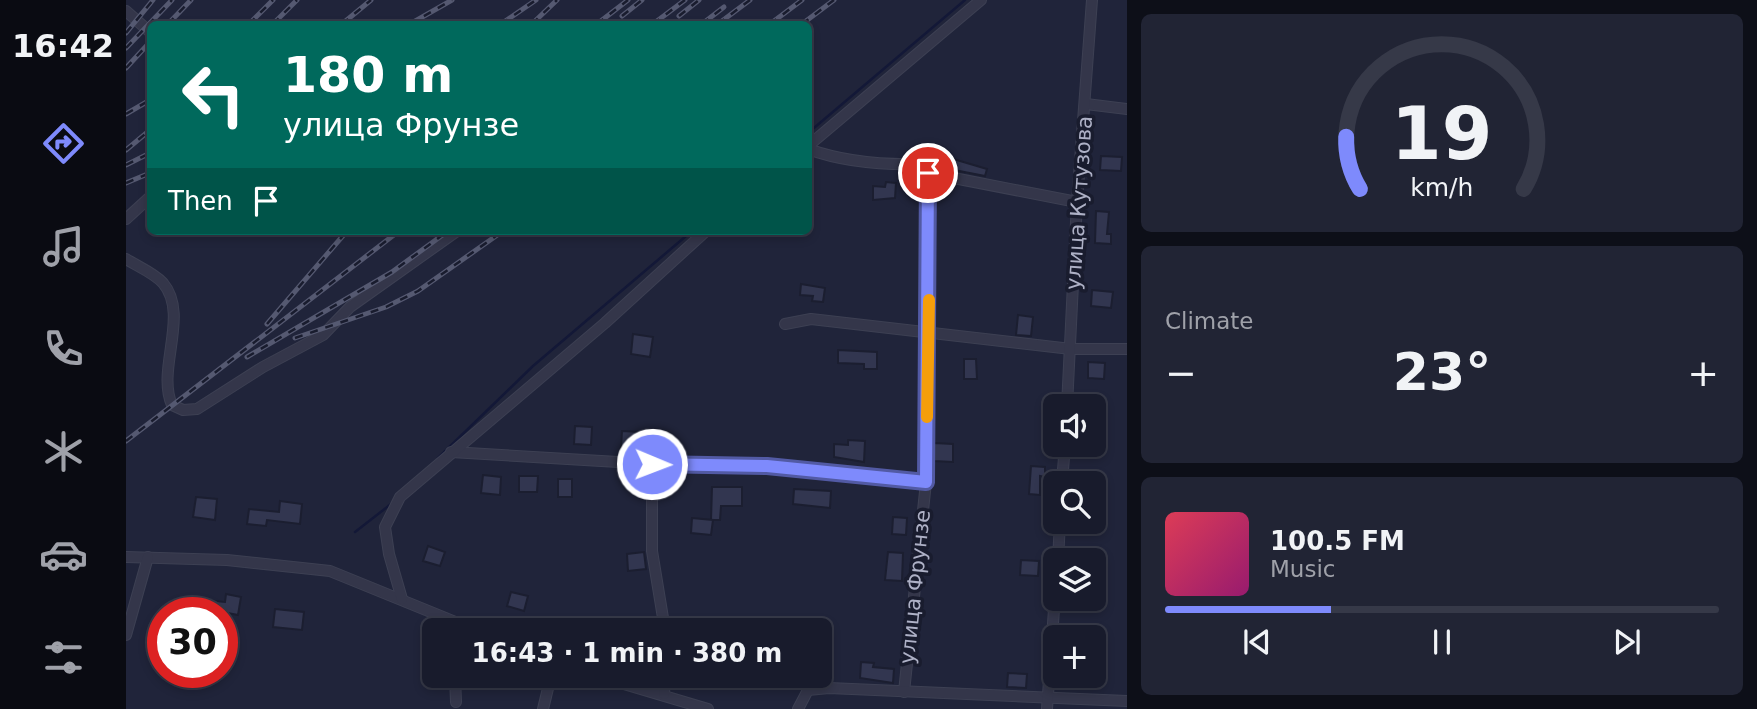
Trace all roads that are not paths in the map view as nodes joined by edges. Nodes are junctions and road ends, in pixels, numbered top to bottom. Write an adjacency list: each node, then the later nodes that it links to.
1 (981, 0): 7 (street)
2 (1092, 0): 5 (street, улица Кутузова)
3 (126, 11): 4 (street)
4 (147, 29)
5 (1086, 104): 6 (street); 11 (street, улица Кутузова)
6 (1127, 110)
7 (812, 145)
8 (812, 149): 9 (street)
9 (928, 173): 11 (street); 17 (street, улица Фрунзе)
10 (147, 200): 12 (street)
11 (1077, 202): 18 (street, улица Кутузова)
12 (126, 219)
13 (451, 235): 15 (street)
14 (702, 235): 21 (street)
15 (126, 259)
16 (785, 324): 17 (street)
17 (929, 334): 18 (street); 23 (street, улица Фрунзе)
18 (1071, 349): 19 (street); 20 (street, улица Кутузова)
19 (1127, 349)
20 (1069, 394)
21 (451, 452): 22 (street, улица Фрунзе); 26 (street)
22 (652, 464): 23 (street, улица Фрунзе); 29 (street)
23 (926, 482): 35 (street, улица Фрунзе)
24 (126, 557): 25 (street)
25 (148, 557): 26 (street); 30 (street)
26 (402, 598): 28 (street)
27 (1054, 611): 39 (street)
28 (439, 618)
29 (663, 618)
30 (126, 635)
31 (455, 688): 38 (street)
32 (548, 688): 40 (street)
33 (642, 688): 36 (street)
34 (664, 688): 36 (street)
35 (904, 692): 39 (street); 42 (street)
36 (664, 694): 41 (street)
37 (1127, 701): 39 (street)
38 (456, 702)
39 (1048, 704)
40 (543, 709)
41 (708, 709)
42 (798, 709)

